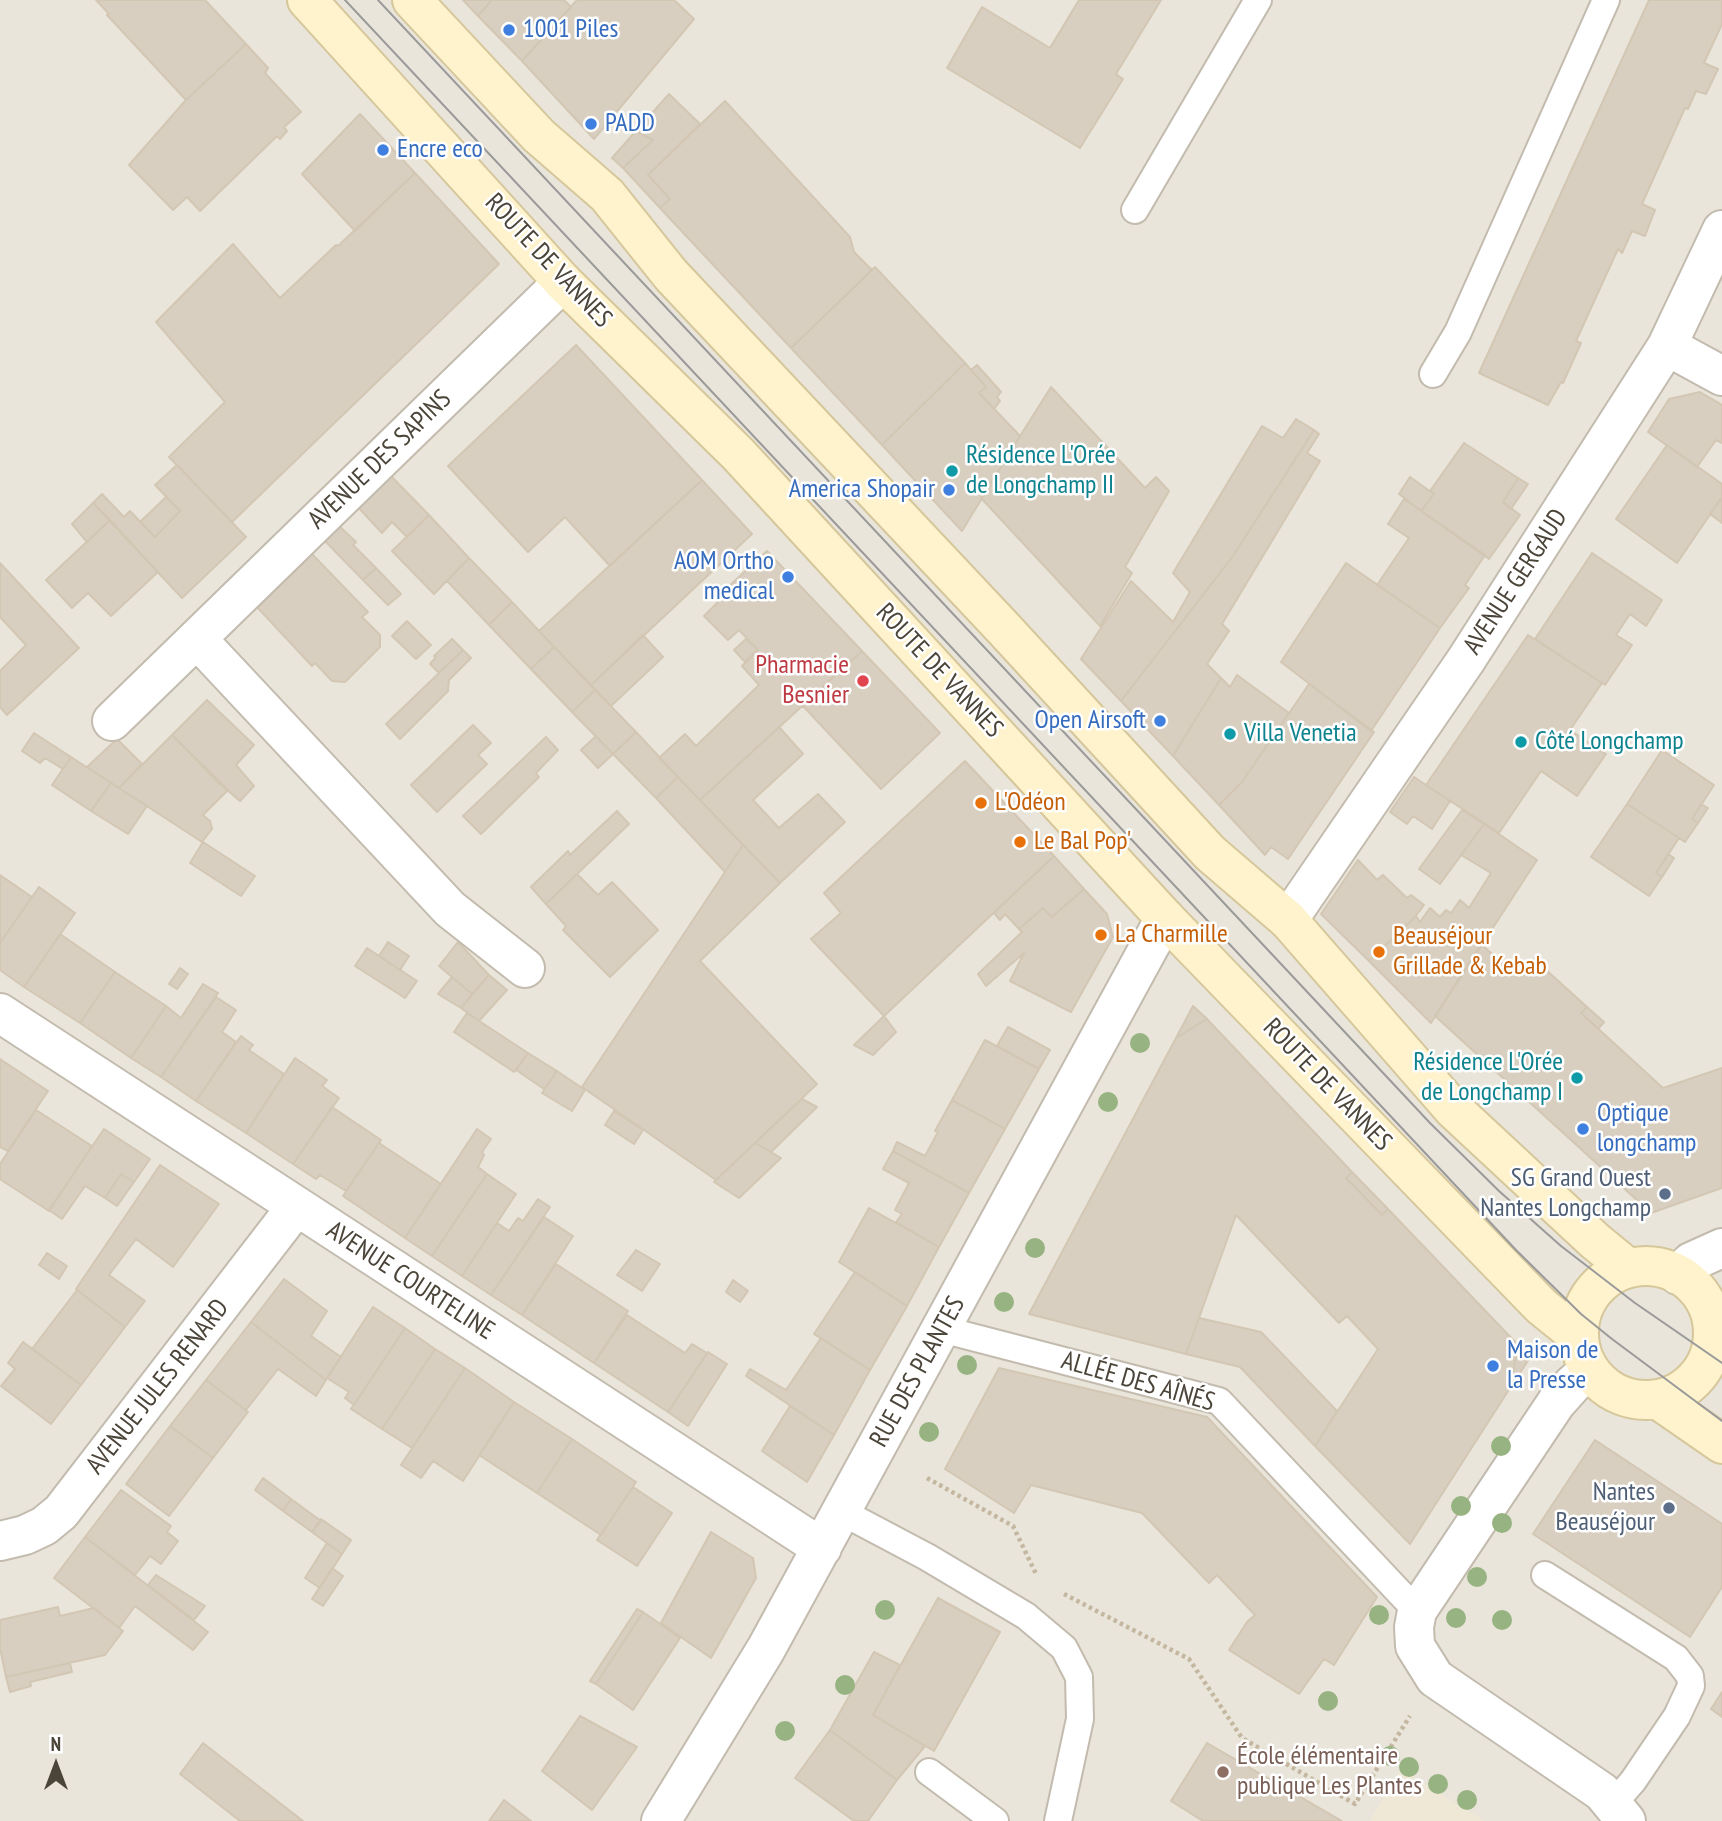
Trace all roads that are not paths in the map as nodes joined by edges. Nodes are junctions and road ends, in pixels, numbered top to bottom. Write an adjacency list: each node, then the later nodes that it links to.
1 (307, 0): 7 (main road, ROUTE DE VANNES)
2 (412, 0): 14 (main road)
3 (1258, 0): 5 (lane)
4 (1606, 0): 9 (lane)
5 (1135, 210)
6 (1722, 230): 8 (street, AVENUE GERGAUD)
7 (563, 282): 11 (street, AVENUE DES SAPINS); 13 (main road, ROUTE DE VANNES)
8 (1667, 346): 10 (street); 14 (street, AVENUE GERGAUD)
9 (1433, 374)
10 (1722, 376)
11 (197, 639): 12 (street, AVENUE DES SAPINS); 15 (street)
12 (112, 721)
13 (1165, 918): 22 (street, RUE DES PLANTES); 23 (main road, ROUTE DE VANNES)
14 (1288, 920): 19 (main road)
15 (525, 968)
16 (0, 1013): 17 (street, AVENUE COURTELINE)
17 (296, 1207): 27 (street, AVENUE JULES RENARD); 28 (street, AVENUE COURTELINE)
18 (1722, 1248): 20 (street)
19 (1628, 1268): 20 (main road); 23 (main road)
20 (1678, 1275): 21 (main road)
21 (1717, 1327): 24 (main road)
22 (942, 1329): 26 (street, RUE DES PLANTES); 30 (lane, ALLÉE DES AÎNÉS)
23 (1584, 1353): 24 (main road); 30 (street)
24 (1657, 1399): 25 (main road)
25 (1722, 1444)
26 (842, 1512): 28 (street, RUE DES PLANTES); 35 (lane)
27 (0, 1541)
28 (822, 1548): 33 (street, RUE DES PLANTES)
29 (1545, 1575): 32 (lane)
30 (1417, 1611): 32 (street)
31 (929, 1772): 34 (lane)
32 (1620, 1812)
33 (661, 1821)
34 (995, 1821)
35 (1058, 1821)

